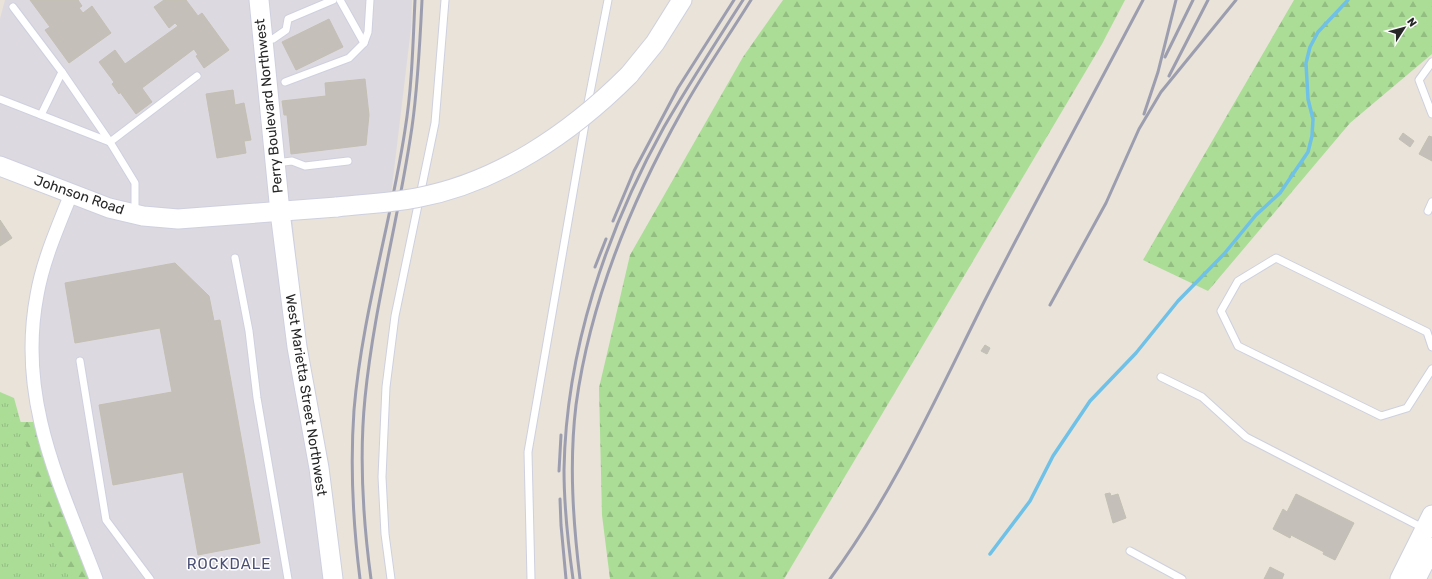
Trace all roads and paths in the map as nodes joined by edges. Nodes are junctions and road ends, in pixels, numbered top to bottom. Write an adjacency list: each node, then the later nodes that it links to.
1 (259, 0): 9 (street, Perry Boulevard Northwest)
2 (333, 0): 9 (lane)
3 (340, 0): 10 (lane)
4 (370, 0): 10 (lane)
5 (444, 0): 40 (lane)
6 (608, 0): 41 (lane)
7 (682, 0): 25 (street, Johnson Road, bridge)
8 (13, 7): 12 (lane)
9 (263, 40): 20 (street, Perry Boulevard Northwest)
10 (364, 43): 14 (lane)
11 (1432, 62): 16 (lane)
12 (62, 72): 17 (lane); 18 (lane)
13 (198, 76): 18 (lane)
14 (285, 82)
15 (0, 100): 17 (lane)
16 (1432, 114)
17 (41, 115): 18 (lane)
18 (110, 142): 26 (lane)
19 (348, 161): 20 (lane)
20 (275, 164): 25 (street, Perry Boulevard Northwest)
21 (0, 166): 22 (street, Johnson Road)
22 (71, 194): 26 (street, Johnson Road); 36 (street)
23 (1432, 202): 24 (lane)
24 (1428, 211)
25 (280, 212): 26 (street, Johnson Road); 39 (street, West Marietta Street Northwest)
26 (134, 214)
27 (235, 258): 38 (lane)
28 (1432, 347): 30 (lane)
29 (80, 361): 37 (lane)
30 (1432, 369)
31 (1161, 377): 32 (lane)
32 (1429, 522): 43 (street)
33 (1432, 547): 35 (street)
34 (1130, 551): 42 (lane)
35 (1420, 578)
36 (96, 579)
37 (150, 579)
38 (288, 579)
39 (333, 579)
40 (391, 579)
41 (531, 579)
42 (1182, 579)
43 (1400, 579)

